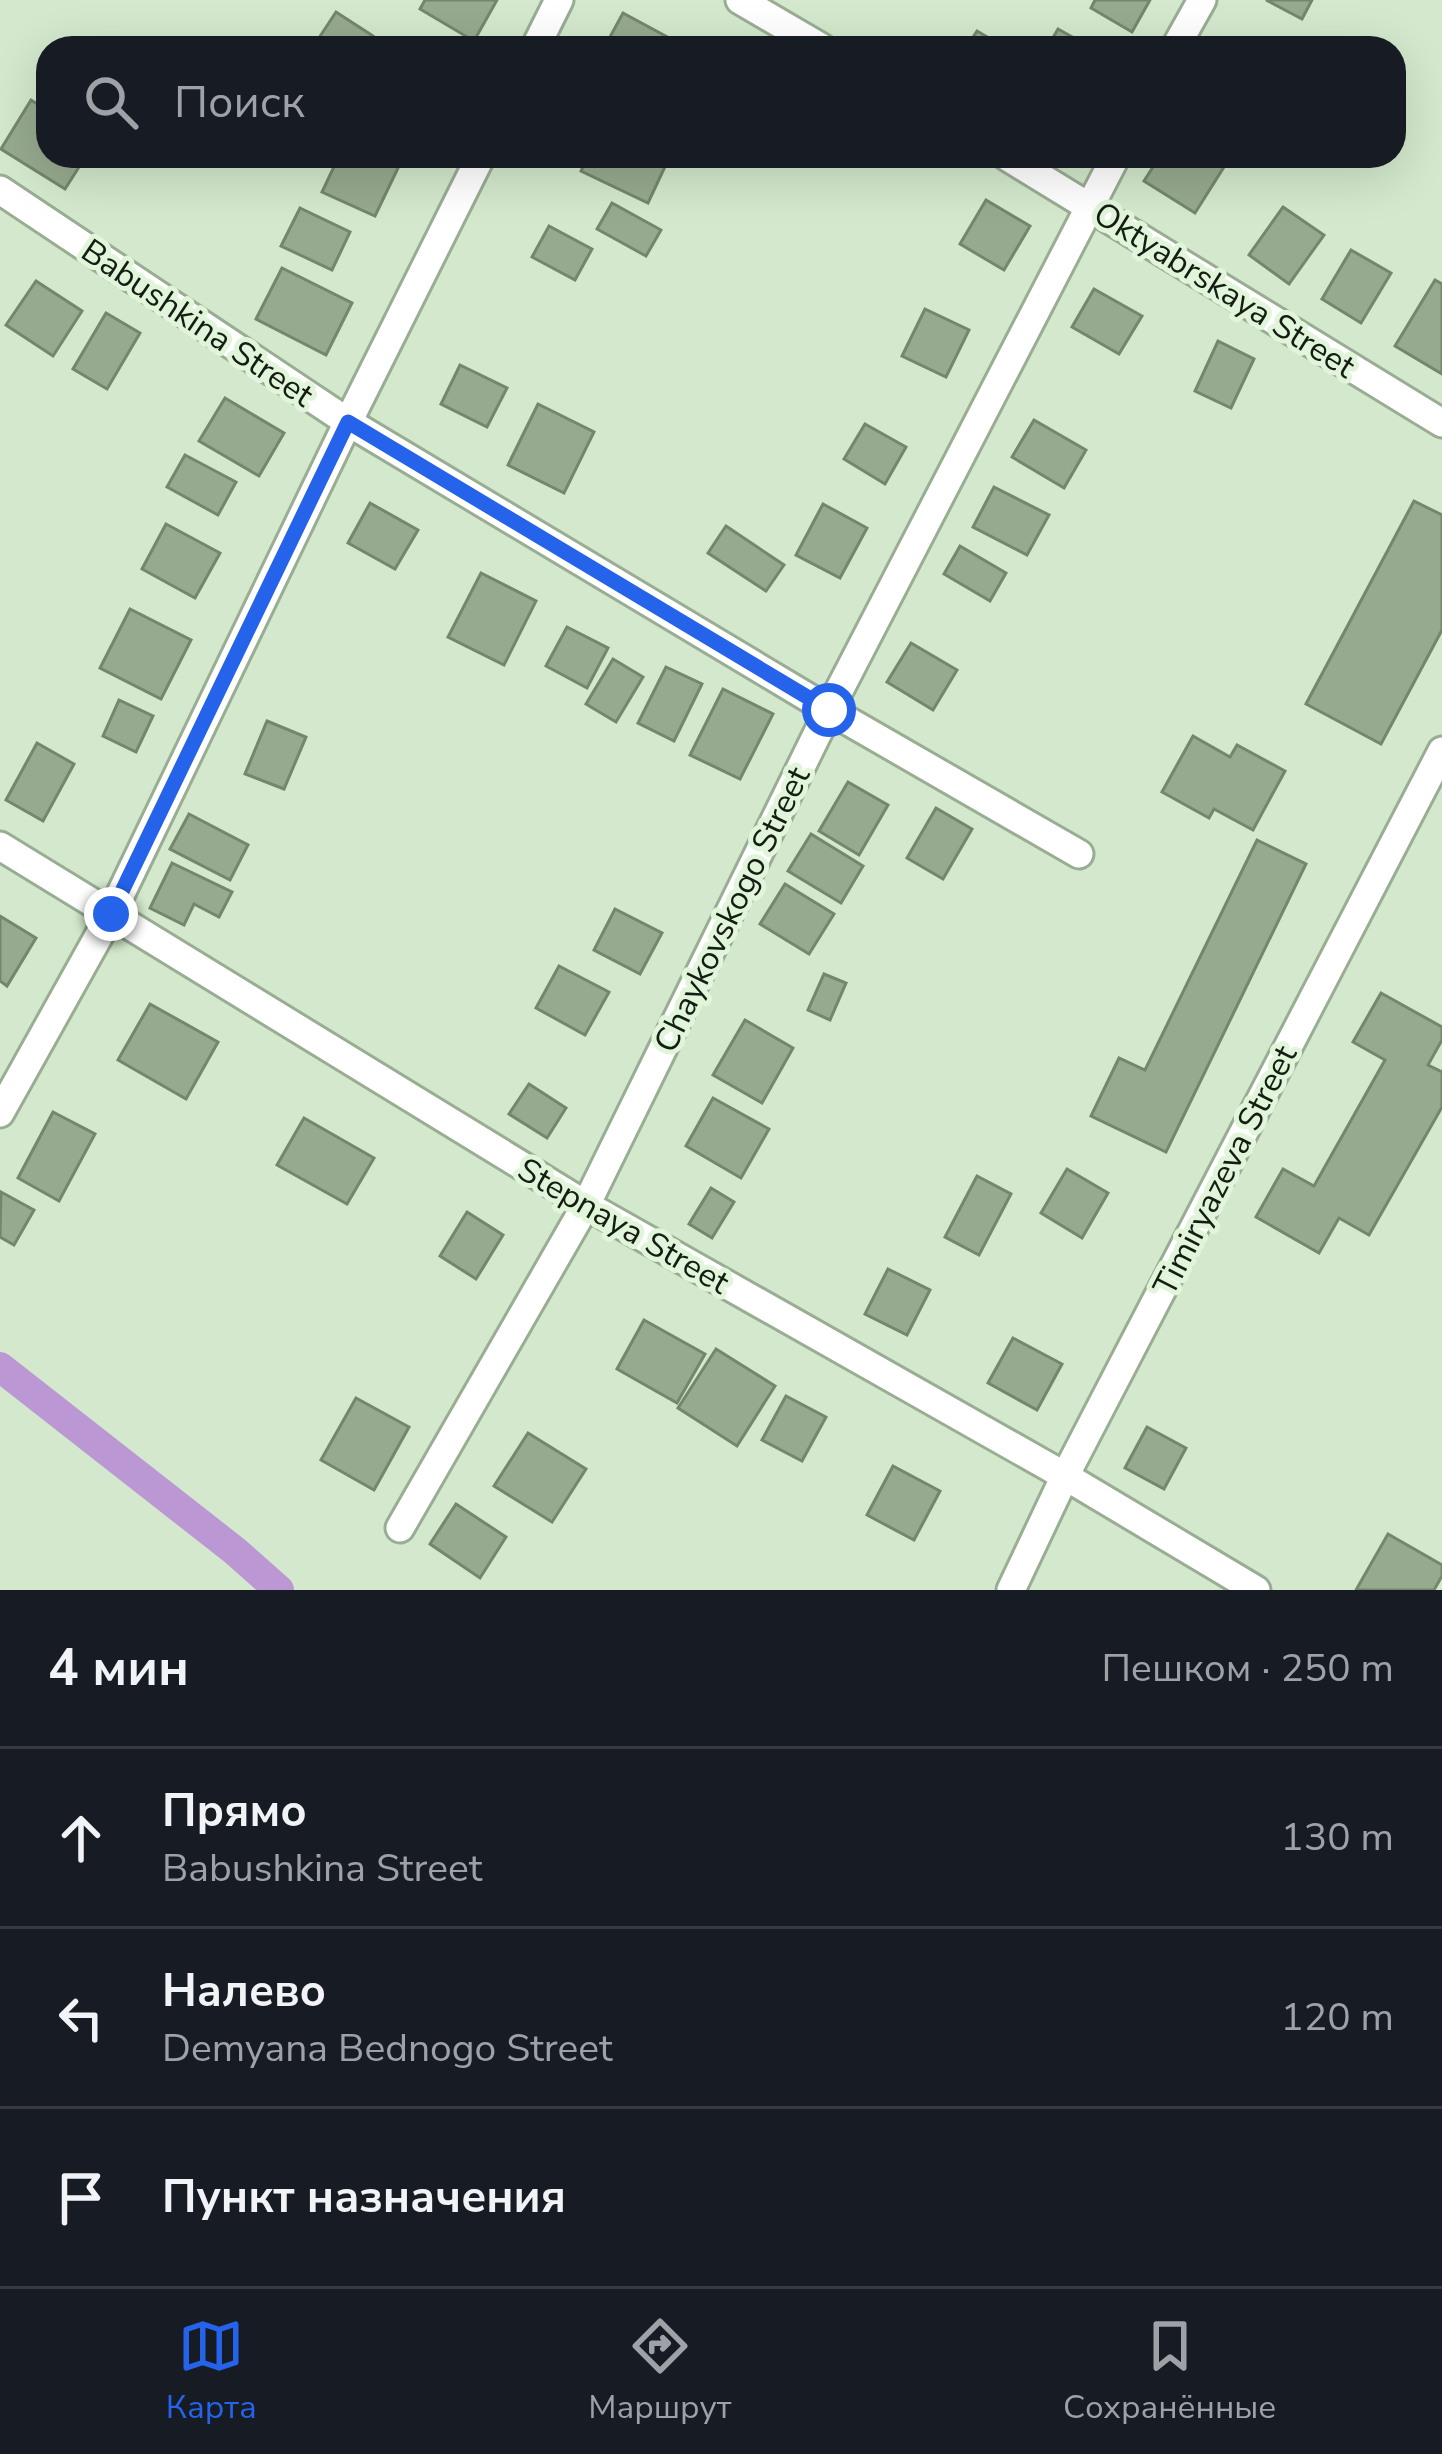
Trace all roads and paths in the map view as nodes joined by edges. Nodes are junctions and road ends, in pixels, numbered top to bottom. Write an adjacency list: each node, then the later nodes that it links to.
1 (559, 0): 4 (street)
2 (740, 0): 5 (street)
3 (1202, 0): 6 (street)
4 (541, 36)
5 (802, 36)
6 (1182, 36)
7 (475, 168): 12 (street)
8 (1026, 168): 11 (street, Oktyabrskaya Street)
9 (1109, 168): 11 (street, Chaykovskogo Street)
10 (0, 190): 12 (street, Babushkina Street)
11 (1089, 205): 13 (street, Oktyabrskaya Street); 14 (street, Chaykovskogo Street)
12 (348, 422): 14 (street, Babushkina Street); 18 (street)
13 (1442, 423)
14 (829, 710): 17 (street, Babushkina Street); 20 (street, Chaykovskogo Street)
15 (1442, 752): 21 (street, Timiryazeva Street)
16 (0, 846): 18 (street, Stepnaya Street)
17 (1079, 854)
18 (111, 914): 19 (street); 20 (street, Stepnaya Street)
19 (0, 1112)
20 (586, 1205): 21 (street, Stepnaya Street); 22 (street, Chaykovskogo Street)
21 (1065, 1476): 23 (street, Timiryazeva Street); 24 (street, Stepnaya Street)
22 (400, 1528)
23 (1011, 1590)
24 (1256, 1590)

